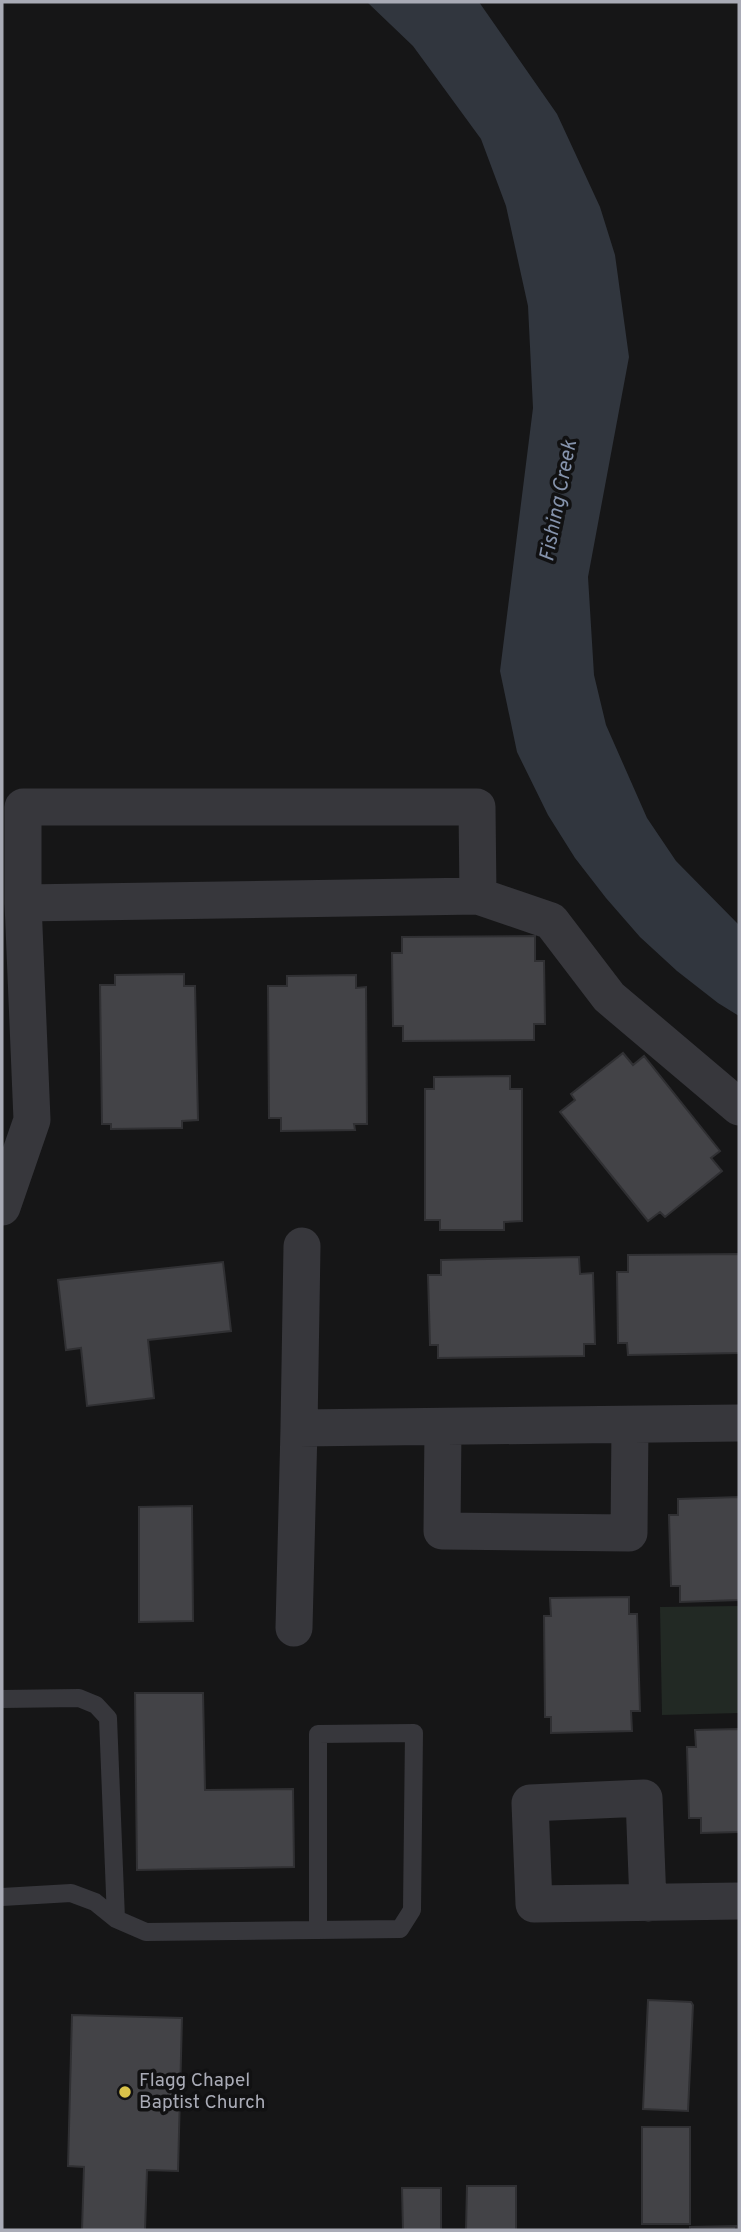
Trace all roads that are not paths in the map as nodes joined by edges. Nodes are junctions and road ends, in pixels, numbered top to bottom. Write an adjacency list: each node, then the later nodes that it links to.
1 (478, 896): 2 (street); 2 (street); 3 (street)
2 (23, 903): 4 (street)
3 (739, 1107)
4 (2, 1207)
5 (302, 1246): 9 (street)
6 (739, 1423): 7 (street)
7 (630, 1424): 8 (street); 8 (street)
8 (443, 1427): 9 (street)
9 (299, 1428): 10 (street)
10 (294, 1628)
11 (2, 1699): 15 (lane)
12 (2, 1897): 15 (lane)
13 (739, 1901): 14 (street)
14 (648, 1903)
15 (116, 1919): 16 (lane)
16 (318, 1930): 16 (lane)

